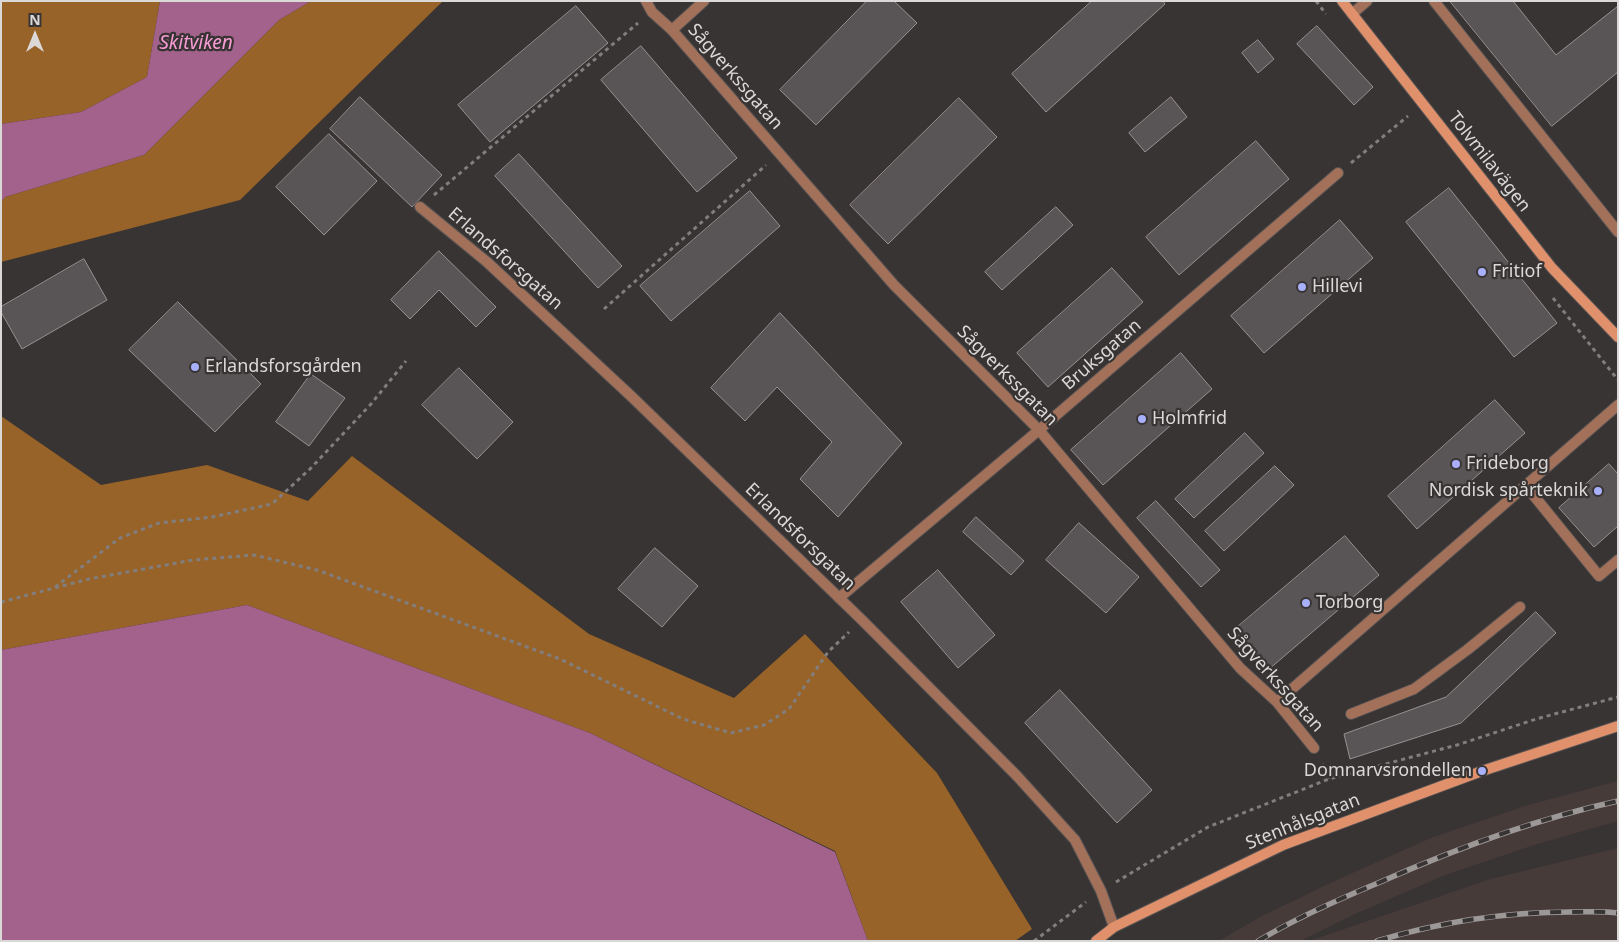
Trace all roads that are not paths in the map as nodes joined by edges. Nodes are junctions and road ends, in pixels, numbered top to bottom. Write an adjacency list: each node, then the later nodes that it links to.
1 (646, 1): 7 (street, Sågverkssgatan)
2 (704, 1): 7 (street)
3 (1342, 1): 6 (street, Tolvmilavägen)
4 (1367, 1): 6 (street)
5 (1434, 1): 10 (street)
6 (1352, 14): 11 (street, Tolvmilavägen)
7 (672, 30): 13 (street, Sågverkssgatan)
8 (1338, 173): 13 (street, Bruksgatan)
9 (420, 207): 16 (street, Erlandsforsgatan)
10 (1618, 232)
11 (1618, 337)
12 (1618, 405): 14 (street)
13 (1039, 430): 16 (street, Bruksgatan); 18 (street, Sågverkssgatan)
14 (1526, 486): 15 (street); 18 (street)
15 (1618, 560)
16 (839, 598): 22 (street, Erlandsforsgatan)
17 (1520, 607): 19 (street)
18 (1277, 702): 21 (street, Sågverkssgatan)
19 (1351, 714)
20 (1618, 726): 22 (street, Stenhålsgatan)
21 (1314, 748)
22 (1114, 927): 23 (street, Stenhålsgatan)
23 (1096, 941)

